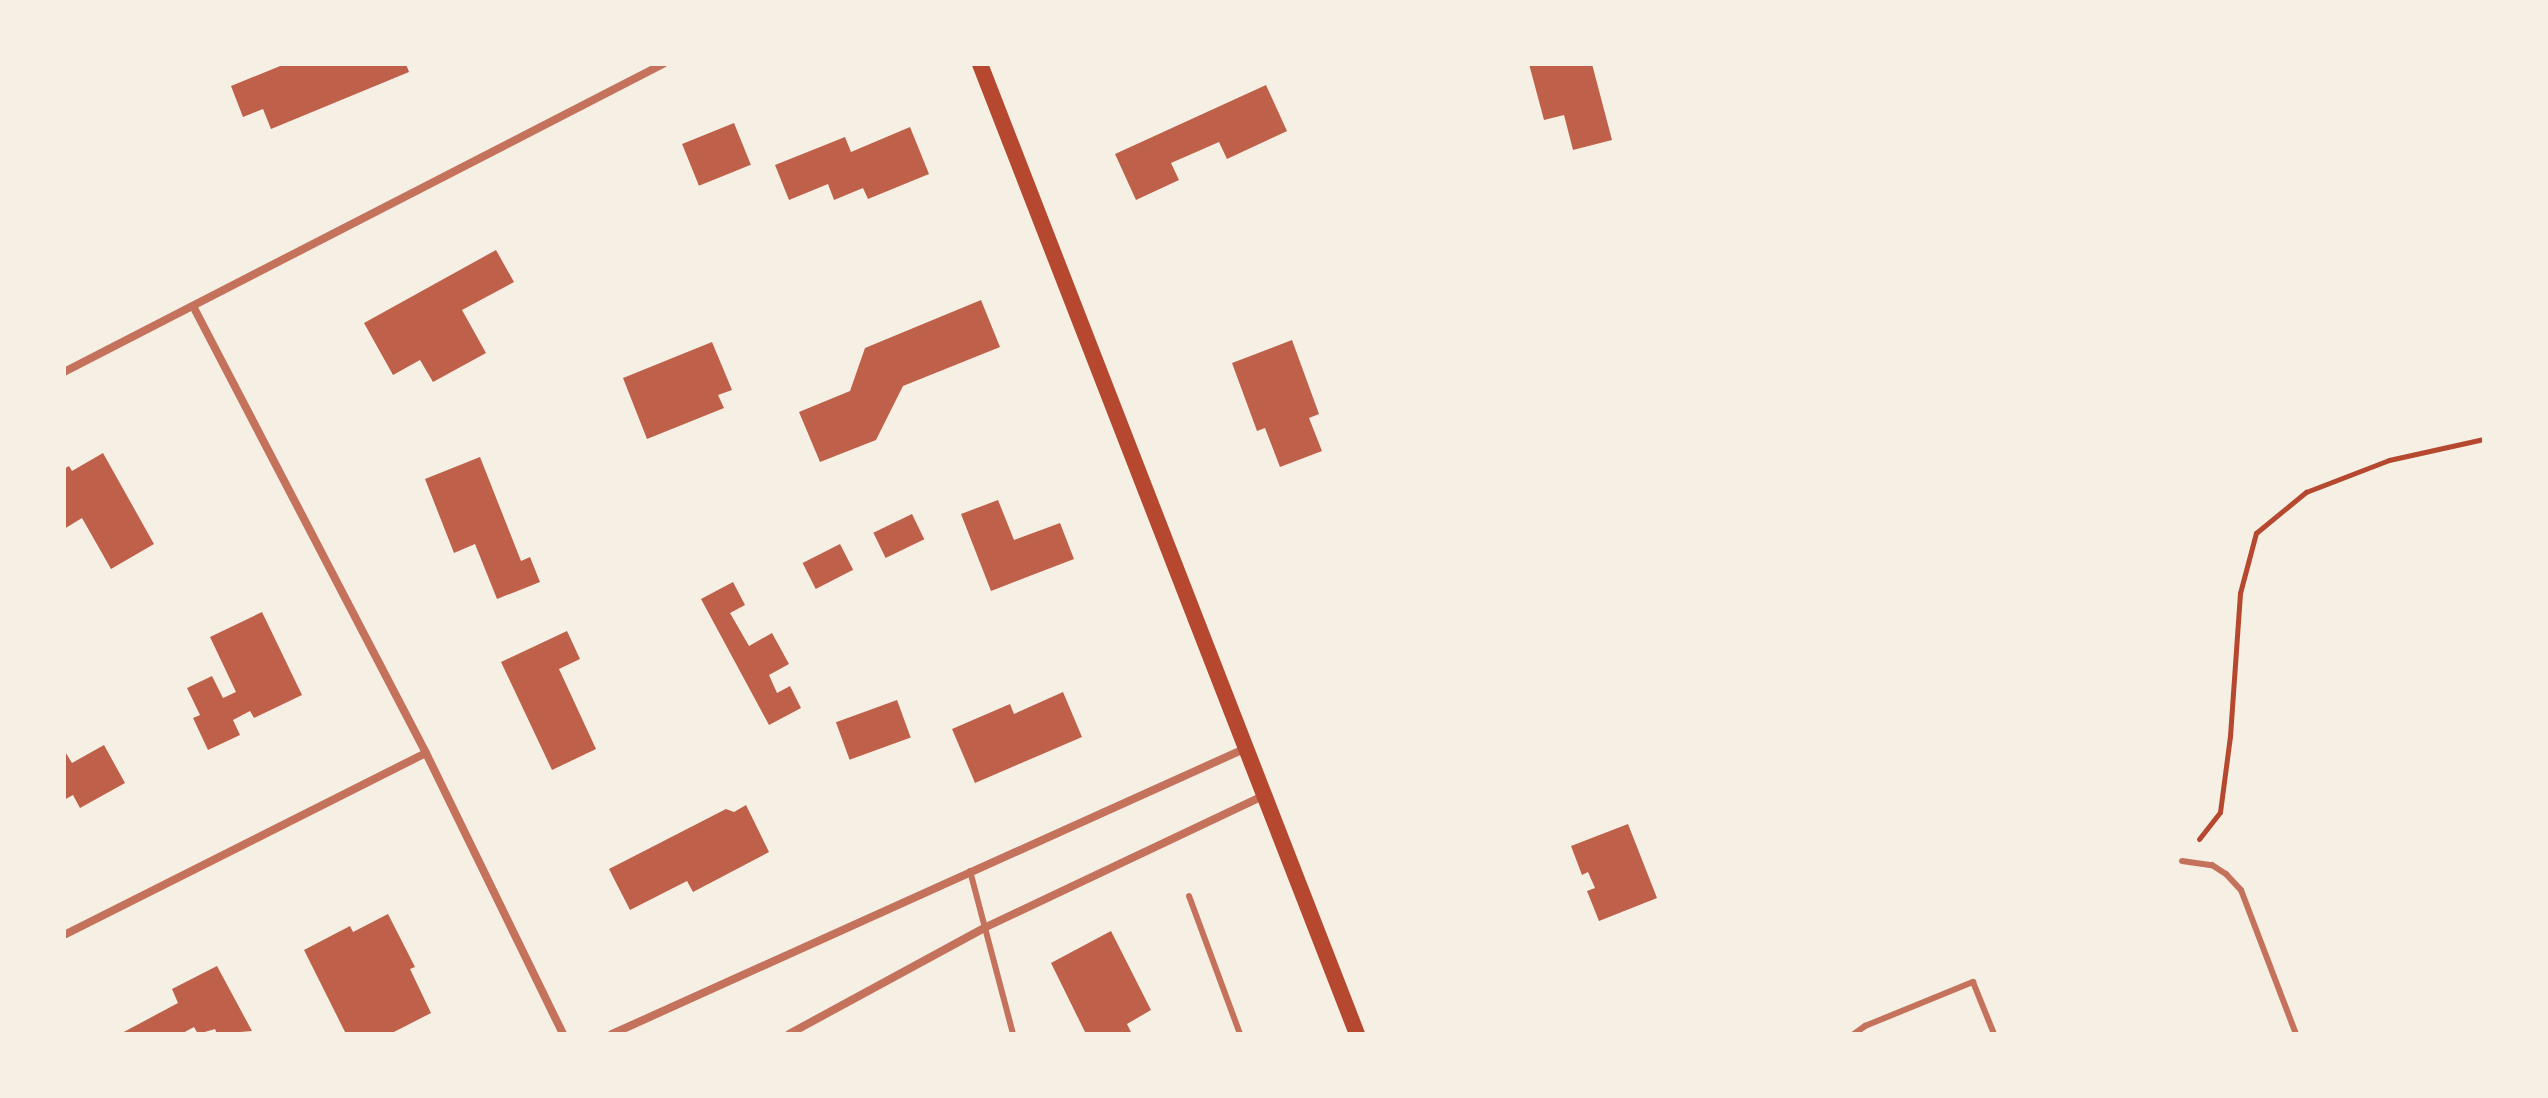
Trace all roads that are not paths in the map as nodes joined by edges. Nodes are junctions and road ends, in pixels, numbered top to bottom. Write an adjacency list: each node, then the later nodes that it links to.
1 (663, 64): 3 (street)
2 (980, 64): 5 (main road)
3 (193, 306): 4 (street); 6 (street)
4 (64, 372)
5 (1244, 749): 7 (main road); 9 (street)
6 (426, 753): 12 (street); 13 (street)
7 (1263, 796): 11 (street); 18 (main road)
8 (2182, 861): 21 (lane)
9 (970, 871): 11 (lane); 14 (street)
10 (1189, 896): 17 (lane)
11 (986, 927): 15 (street); 16 (lane)
12 (64, 935)
13 (563, 1034)
14 (612, 1034)
15 (789, 1034)
16 (1013, 1034)
17 (1240, 1034)
18 (1357, 1034)
19 (1854, 1034): 20 (lane)
20 (1994, 1034)
21 (2296, 1034)

